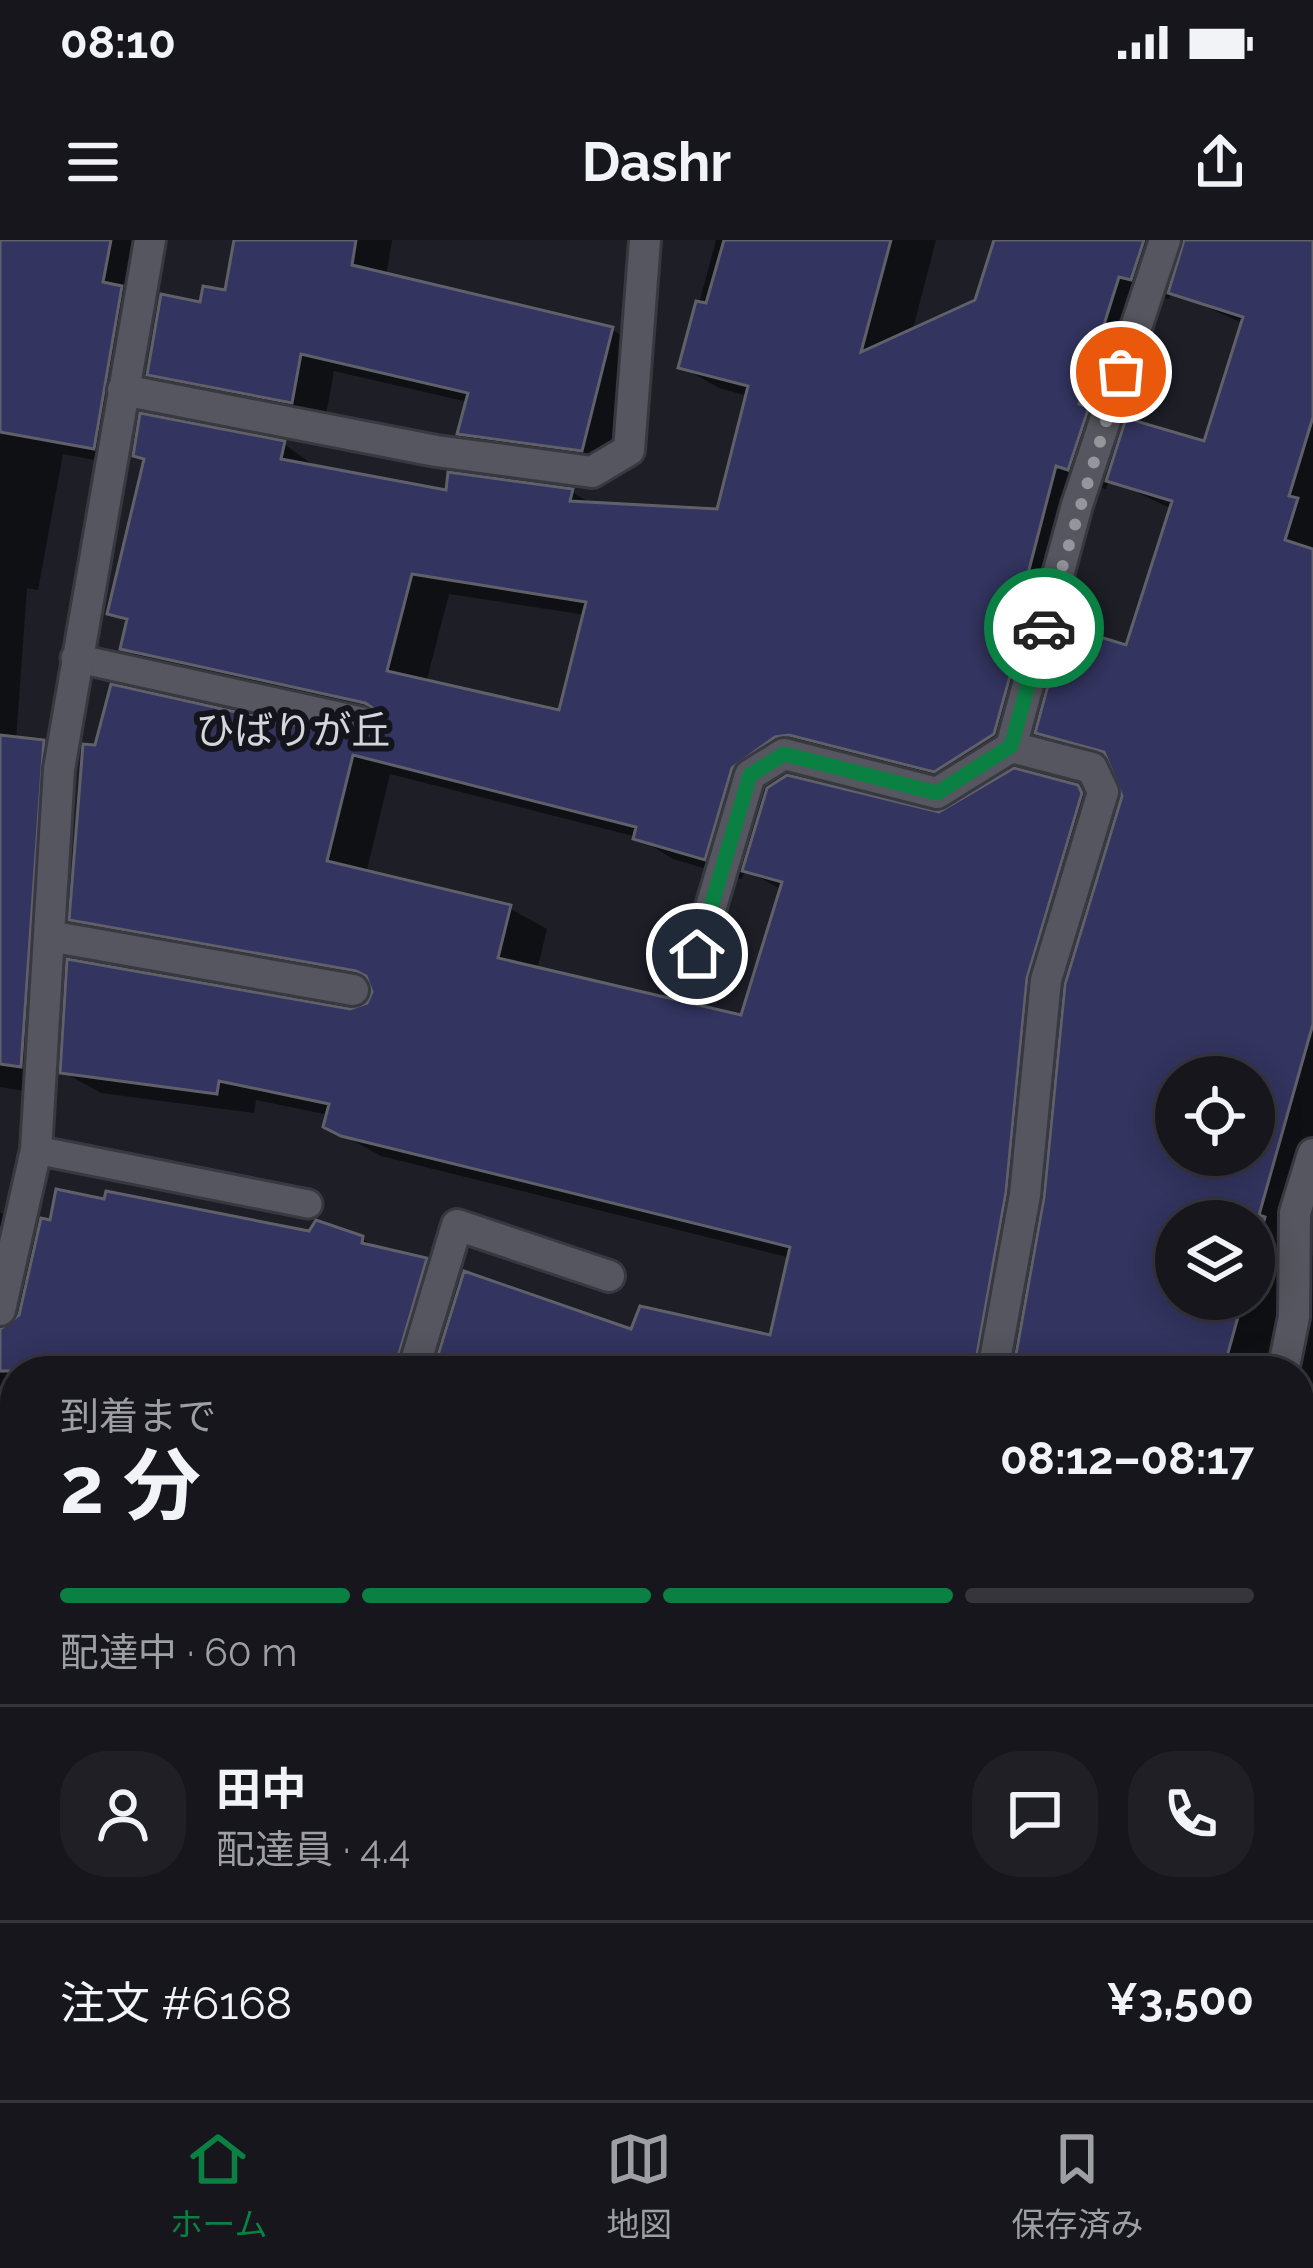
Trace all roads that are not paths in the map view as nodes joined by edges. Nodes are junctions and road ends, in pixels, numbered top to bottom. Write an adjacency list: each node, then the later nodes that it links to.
1 (150, 240): 4 (street)
2 (645, 240): 4 (street)
3 (1165, 240): 7 (street)
4 (123, 390): 5 (street)
5 (74, 658): 6 (lane); 8 (street)
6 (361, 721)
7 (1011, 746): 9 (street); 17 (street)
8 (49, 937): 10 (street); 11 (street)
9 (697, 954)
10 (353, 990)
11 (36, 1150): 13 (lane); 15 (street)
12 (1313, 1154): 18 (street)
13 (308, 1204)
14 (609, 1276): 16 (street)
15 (0, 1310)
16 (418, 1356)
17 (996, 1356)
18 (1286, 1356)

